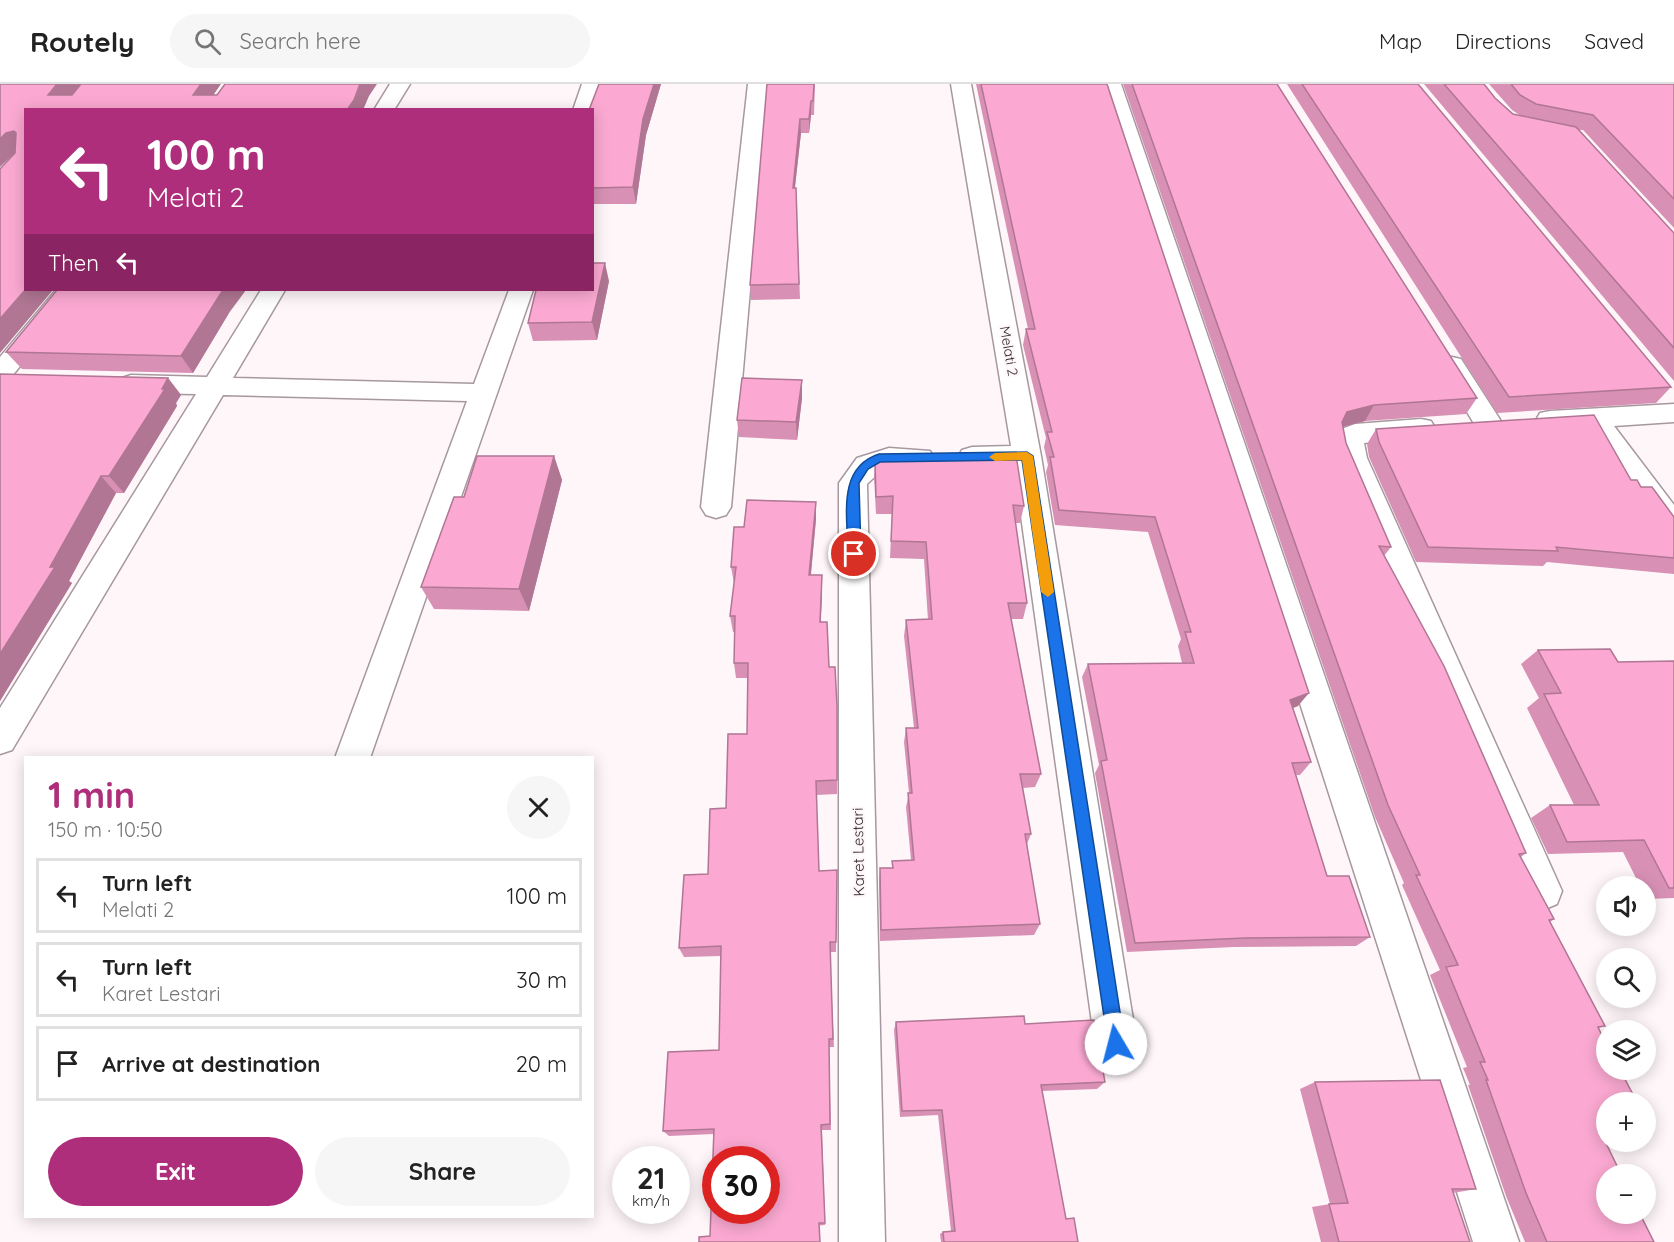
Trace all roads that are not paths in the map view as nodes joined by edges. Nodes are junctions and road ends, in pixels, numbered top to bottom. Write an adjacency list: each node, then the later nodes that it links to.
1 (400, 84): 6 (street)
2 (592, 84): 7 (street)
3 (758, 84): 20 (street)
4 (961, 84): 19 (street, Melati 2)
5 (1111, 84): 27 (street)
6 (385, 108)
7 (584, 108)
8 (67, 291): 12 (street)
9 (272, 291): 14 (street)
10 (521, 291): 15 (street)
11 (1439, 344): 18 (street)
12 (8, 378)
13 (106, 383): 14 (street)
14 (212, 387): 15 (street); 22 (street)
15 (483, 393): 23 (street)
16 (1672, 403): 17 (street)
17 (1593, 417): 18 (street); 21 (street)
18 (1508, 423): 24 (street)
19 (1027, 456): 25 (street, Melati 2); 26 (street, Karet Lestari)
20 (716, 507)
21 (1674, 527)
22 (0, 739)
23 (353, 756)
24 (1543, 891)
25 (1116, 1044)
26 (862, 1242)
27 (1496, 1242)

